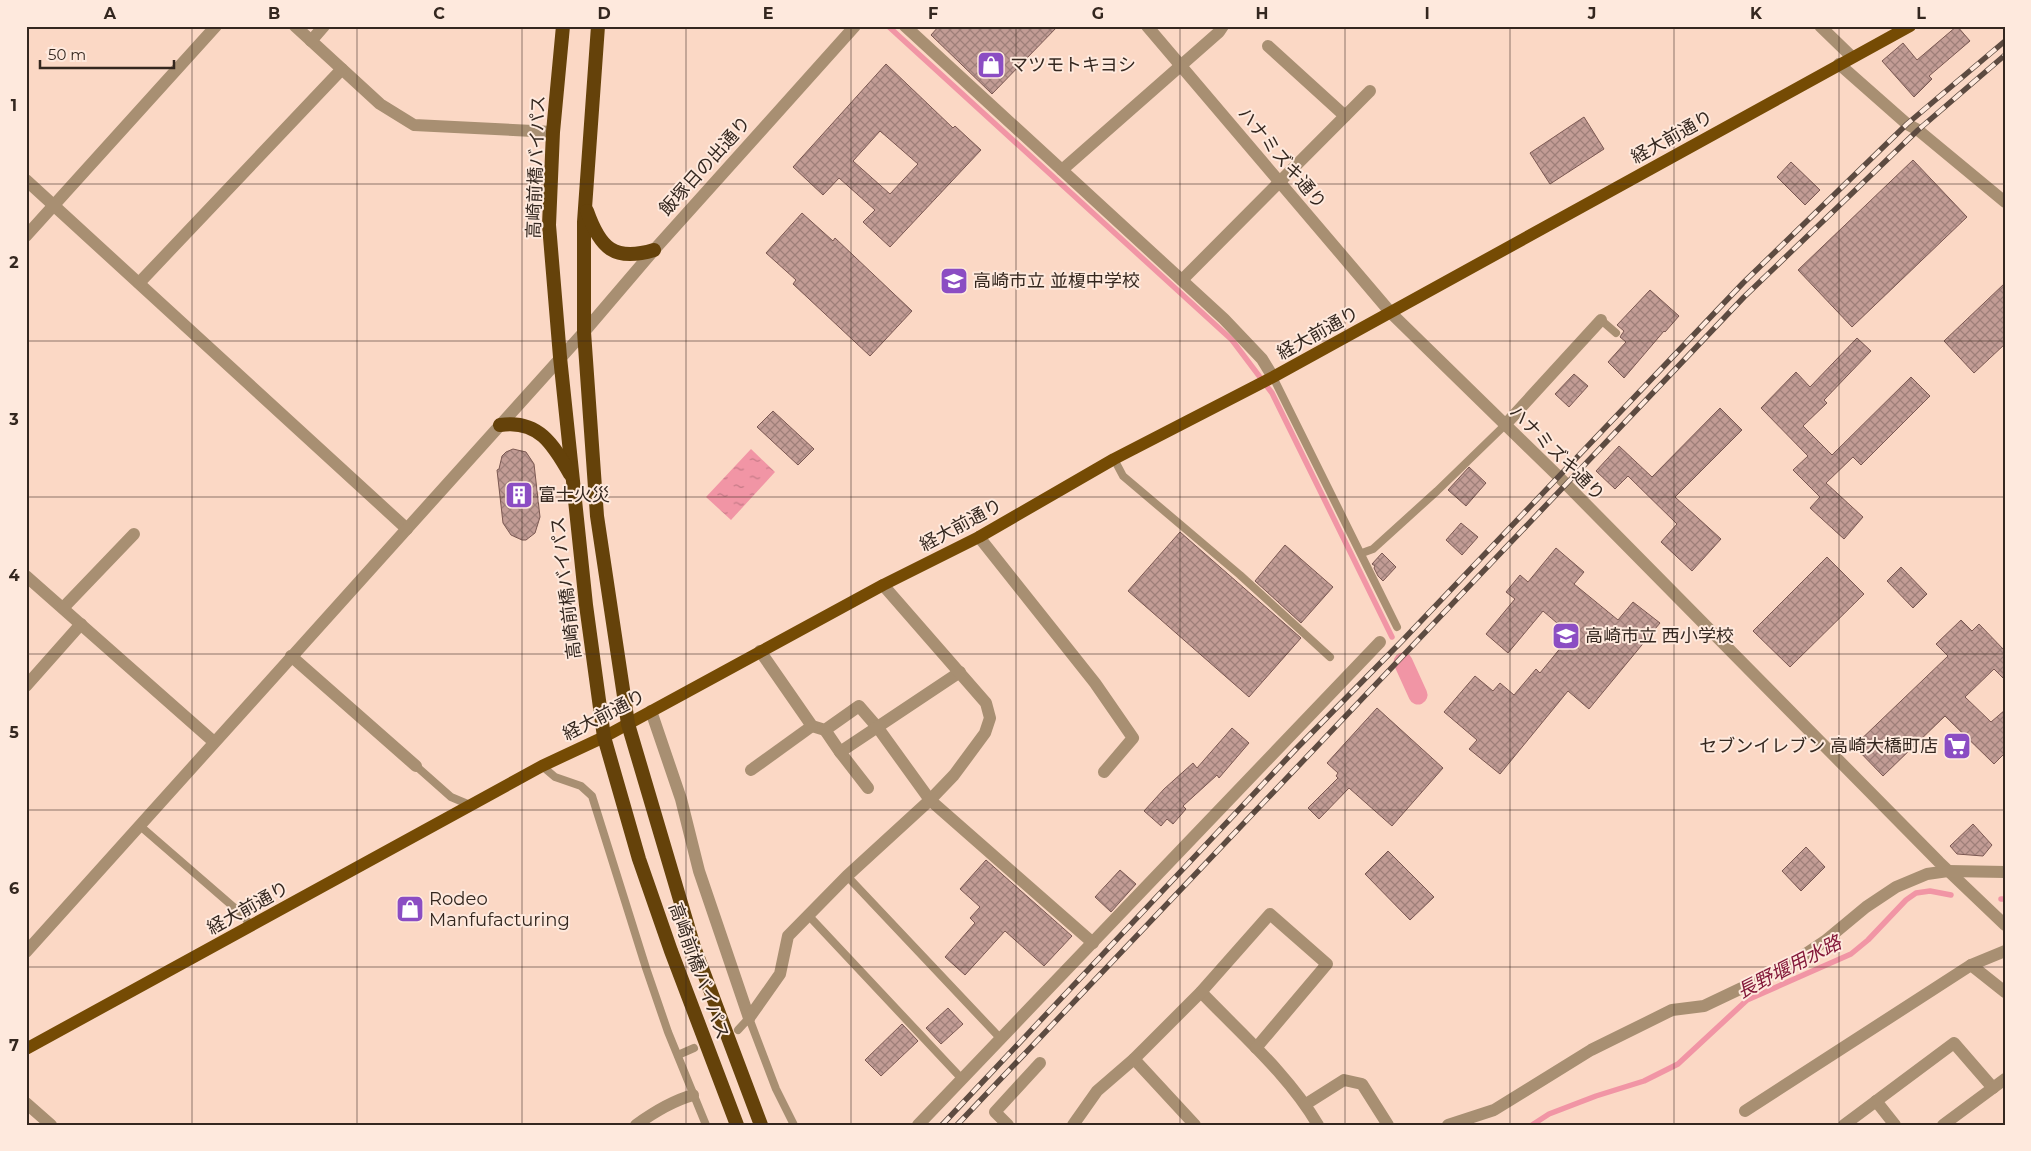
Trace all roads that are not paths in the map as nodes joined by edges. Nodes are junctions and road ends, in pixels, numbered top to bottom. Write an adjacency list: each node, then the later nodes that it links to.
1 (216, 26): 25 (street)
2 (295, 26): 12 (street)
3 (324, 26): 12 (street)
4 (563, 26): 20 (highway, 高崎前橋バイパス)
5 (598, 26): 26 (highway, 高崎前橋バイパス)
6 (855, 26): 28 (street, 飯塚日の出通り)
7 (905, 26): 21 (street)
8 (1146, 26): 16 (street, ハナミズキ通り)
9 (1223, 26): 16 (street)
10 (1820, 26): 14 (street)
11 (1910, 26): 14 (main road, 経大前通り)
12 (311, 41): 17 (street)
13 (1268, 46): 19 (street)
14 (1852, 57): 15 (main road, 経大前通り)
15 (1840, 64): 24 (street); 31 (main road, 経大前通り)
16 (1180, 66): 21 (street); 23 (street, ハナミズキ通り)
17 (342, 70): 20 (street); 30 (street)
18 (1370, 91): 19 (street)
19 (1345, 116): 23 (street)
20 (553, 132): 35 (highway, 高崎前橋バイパス)
21 (1062, 170): 29 (street)
22 (26, 180): 25 (street)
23 (1279, 182): 29 (street); 31 (street, ハナミズキ通り)
24 (2005, 202)
25 (54, 205): 27 (street); 30 (street)
26 (586, 206): 28 (highway); 33 (highway, 高崎前橋バイパス)
27 (26, 236)
28 (654, 250): 33 (street, 飯塚日の出通り)
29 (1182, 280): 36 (street)
30 (139, 283): 41 (street)
31 (1391, 314): 36 (main road, 経大前通り); 38 (street, ハナミズキ通り)
32 (1601, 320): 34 (lane); 38 (street)
33 (584, 332): 35 (street, 飯塚日の出通り); 57 (highway, 高崎前橋バイパス)
34 (1616, 333)
35 (560, 357): 37 (street, 飯塚日の出通り); 40 (highway, 高崎前橋バイパス)
36 (1273, 378): 39 (main road, 経大前通り); 44 (lane)
37 (500, 425): 40 (highway); 41 (street, 飯塚日の出通り)
38 (1505, 425): 44 (lane); 72 (street, ハナミズキ通り)
39 (1114, 459): 43 (main road, 経大前通り); 53 (lane)
40 (573, 479): 61 (highway, 高崎前橋バイパス)
41 (407, 529): 52 (street, 飯塚日の出通り)
42 (134, 534): 47 (street)
43 (979, 537): 46 (main road, 経大前通り); 67 (street)
44 (1362, 554): 49 (lane)
45 (26, 576): 47 (street)
46 (883, 585): 51 (main road, 経大前通り); 54 (street)
47 (63, 608): 48 (street)
48 (81, 624): 55 (street); 62 (street)
49 (1397, 627)
50 (1380, 642): 78 (street)
51 (760, 651): 56 (main road, 経大前通り); 58 (street)
52 (291, 656): 62 (street, 飯塚日の出通り); 64 (street)
53 (1330, 658)
54 (960, 672): 59 (street); 69 (street)
55 (26, 686)
56 (651, 711): 57 (main road, 経大前通り); 84 (street)
57 (628, 724): 61 (main road, 経大前通り); 104 (highway, 高崎前橋バイパス)
58 (812, 726): 60 (street); 66 (street)
59 (878, 728): 60 (street); 63 (street); 69 (street)
60 (825, 730): 63 (street)
61 (604, 737): 65 (main road, 経大前通り); 103 (highway, 高崎前橋バイパス)
62 (214, 742): 71 (street, 飯塚日の出通り)
63 (840, 752): 68 (street)
64 (416, 766): 70 (lane)
65 (542, 766): 70 (main road, 経大前通り); 90 (lane)
66 (751, 770)
67 (1104, 772)
68 (868, 788)
69 (930, 800): 74 (street); 78 (street)
70 (470, 805): 77 (main road, 経大前通り)
71 (139, 825): 77 (lane); 80 (street, 飯塚日の出通り)
72 (1948, 871): 73 (street); 76 (street, ハナミズキ通り); 112 (street)
73 (2005, 872)
74 (847, 876): 75 (street); 86 (lane)
75 (808, 915): 84 (street); 93 (lane)
76 (2005, 925)
77 (251, 927): 89 (main road, 経大前通り)
78 (1093, 943): 86 (street)
79 (2005, 950): 81 (street)
80 (26, 952)
81 (1971, 965): 83 (street); 99 (street)
82 (1201, 992): 88 (street); 88 (street); 91 (street)
83 (2005, 992)
84 (749, 1018): 85 (lane); 105 (lane)
85 (738, 1030)
86 (1001, 1039): 93 (street)
87 (694, 1048): 90 (lane)
88 (1256, 1048): 98 (street)
89 (26, 1049)
90 (678, 1055): 95 (lane)
91 (1134, 1058): 108 (street); 109 (street)
92 (1040, 1063): 107 (street)
93 (962, 1079): 106 (street)
94 (2000, 1086): 96 (street); 115 (street)
95 (694, 1095): 101 (street); 102 (lane)
96 (1876, 1101): 113 (street); 114 (street)
97 (26, 1103): 100 (street)
98 (1306, 1104): 110 (street); 111 (street)
99 (1745, 1111)
100 (51, 1125)
101 (636, 1125)
102 (706, 1125)
103 (737, 1125)
104 (761, 1125)
105 (794, 1125)
106 (918, 1125)
107 (1008, 1125)
108 (1073, 1125)
109 (1196, 1125)
110 (1318, 1125)
111 (1388, 1125)
112 (1448, 1125)
113 (1844, 1125)
114 (1895, 1125)
115 (1943, 1125)

